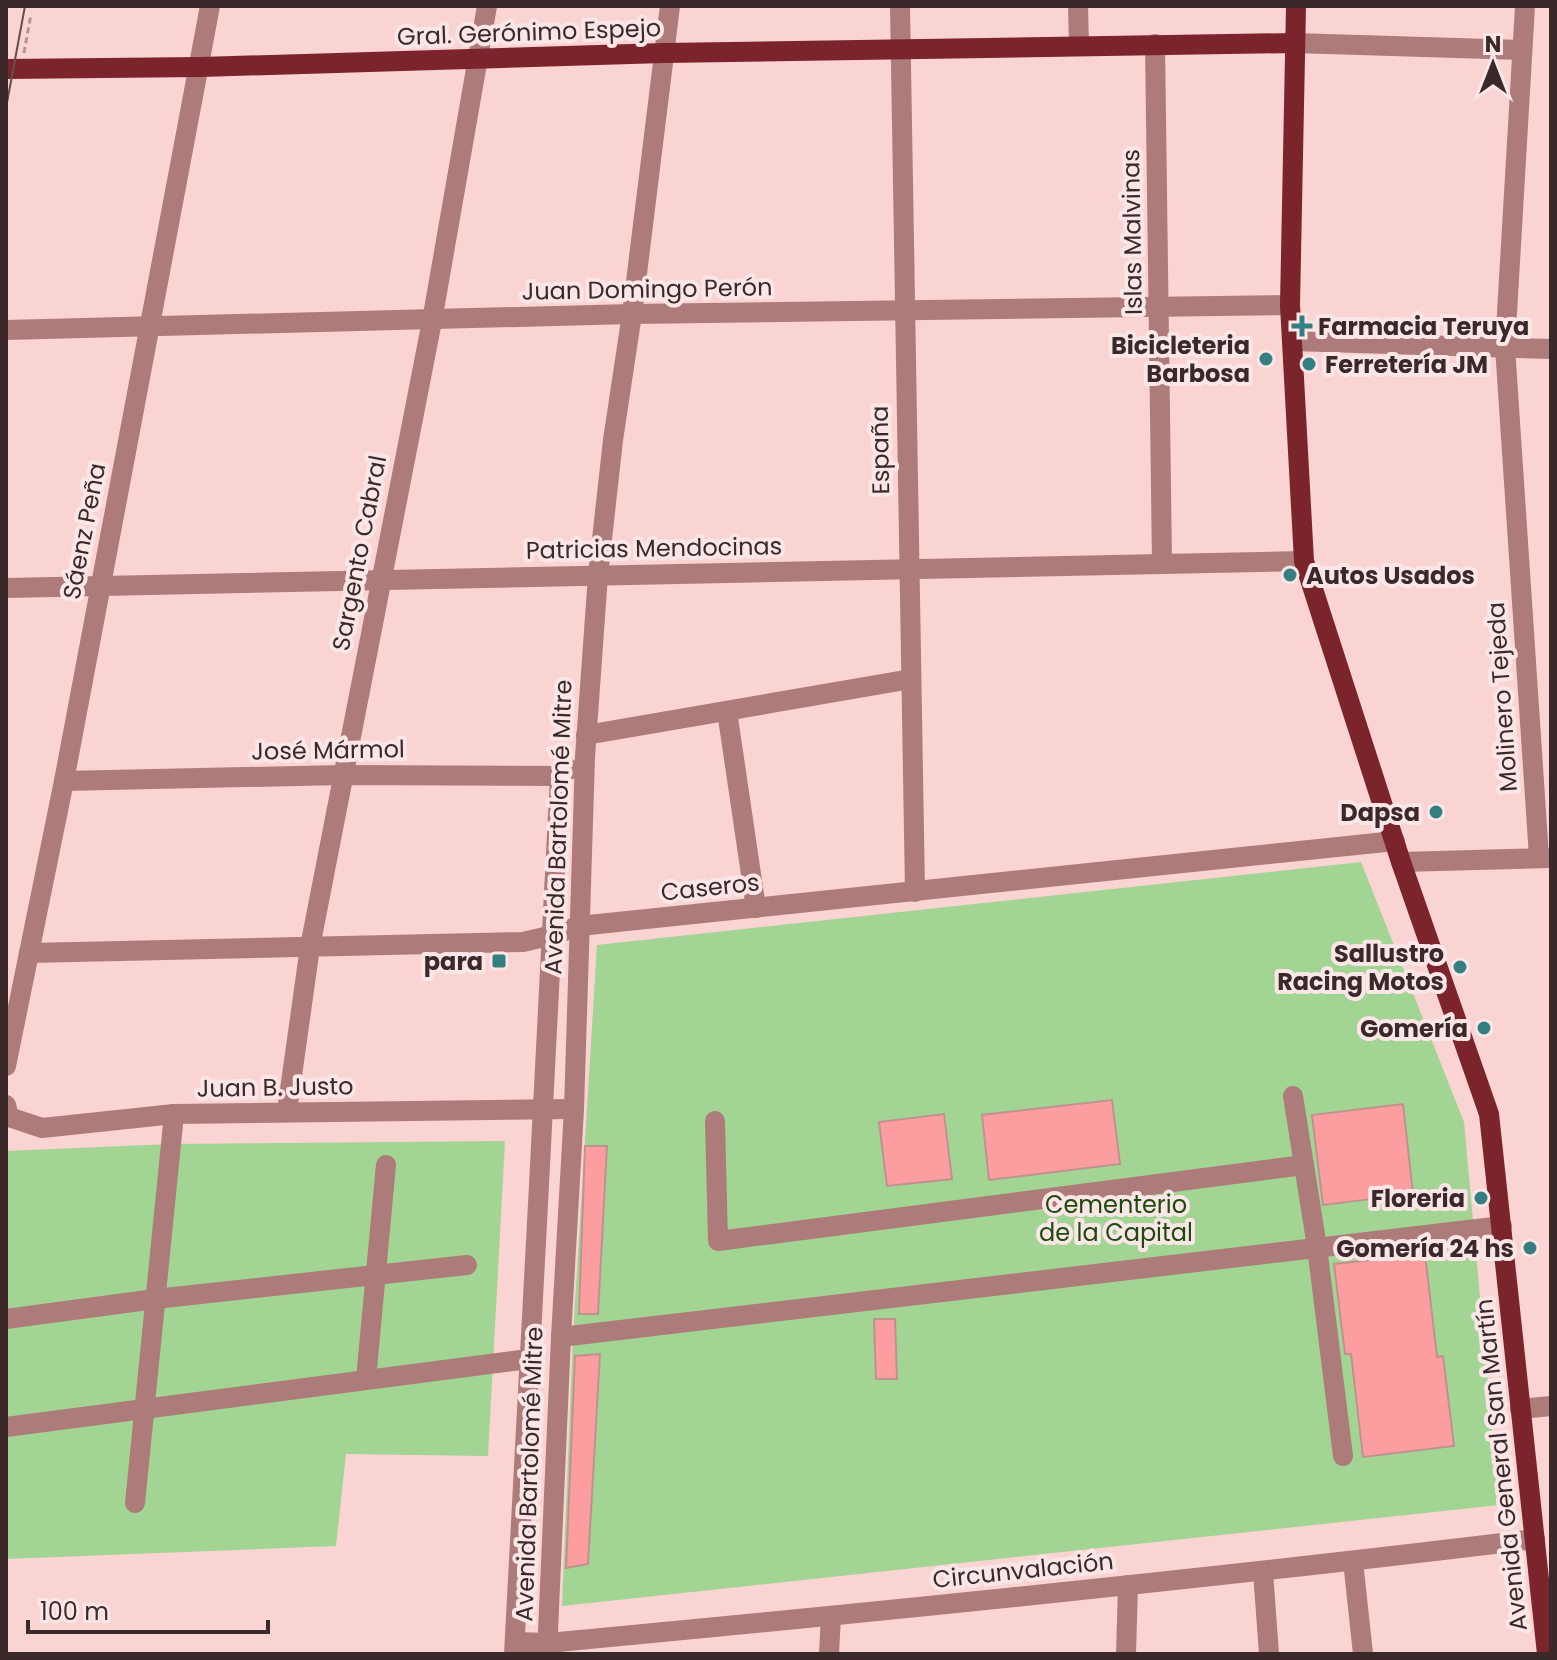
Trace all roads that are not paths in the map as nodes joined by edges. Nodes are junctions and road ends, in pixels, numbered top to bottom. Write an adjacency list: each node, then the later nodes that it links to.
1 (210, 6): 15 (street, Sáenz Peña)
2 (487, 6): 14 (street, Sargento Cabral)
3 (670, 6): 13 (street, Avenida Bartolomé Mitre)
4 (900, 6): 11 (street, España)
5 (1078, 6): 10 (street)
6 (1296, 6): 8 (main road, Avenida General San Martín)
7 (1525, 6): 12 (street, Molinero Tejeda)
8 (1294, 43): 9 (main road, Gral. Gerónimo Espejo); 12 (street); 17 (main road, Avenida General San Martín)
9 (1155, 44): 10 (main road, Gral. Gerónimo Espejo); 18 (street, Islas Malvinas)
10 (1079, 45): 11 (main road, Gral. Gerónimo Espejo)
11 (901, 49): 13 (main road, Gral. Gerónimo Espejo); 19 (street, España)
12 (1522, 50): 25 (street, Molinero Tejeda)
13 (664, 53): 14 (main road, Gral. Gerónimo Espejo); 20 (street, Avenida Bartolomé Mitre)
14 (478, 60): 15 (main road, Gral. Gerónimo Espejo); 21 (street, Sargento Cabral)
15 (201, 67): 16 (main road, Gral. Gerónimo Espejo); 22 (street, Sáenz Peña)
16 (14, 69)
17 (1290, 305): 18 (street, Juan Domingo Perón); 24 (main road, Avenida General San Martín)
18 (1159, 308): 19 (street, Juan Domingo Perón); 28 (street, Islas Malvinas)
19 (903, 310): 20 (street, Juan Domingo Perón); 29 (street, España)
20 (632, 314): 21 (street, Juan Domingo Perón); 30 (street, Avenida Bartolomé Mitre)
21 (432, 321): 22 (street, Juan Domingo Perón); 31 (street, Sargento Cabral)
22 (149, 327): 23 (street, Juan Domingo Perón); 32 (street, Sáenz Peña)
23 (6, 330)
24 (1293, 341): 25 (street); 27 (main road, Avenida General San Martín)
25 (1505, 347): 26 (street); 42 (street, Molinero Tejeda)
26 (1551, 349)
27 (1304, 561): 28 (street, Patricias Mendocinas); 41 (main road, Avenida General San Martín)
28 (1162, 563): 29 (street, Patricias Mendocinas)
29 (909, 567): 30 (street, Patricias Mendocinas); 34 (street, España)
30 (598, 575): 31 (street, Patricias Mendocinas); 36 (street, Avenida Bartolomé Mitre)
31 (379, 581): 32 (street, Patricias Mendocinas); 38 (street, Sargento Cabral)
32 (99, 587): 33 (street, Patricias Mendocinas); 40 (street, Sáenz Peña)
33 (6, 588)
34 (911, 679): 35 (street); 44 (street, España)
35 (727, 711): 36 (street); 45 (street)
36 (586, 735): 37 (street, Avenida Bartolomé Mitre)
37 (585, 757): 39 (street); 46 (street, Avenida Bartolomé Mitre)
38 (343, 775): 39 (street, José Mármol); 40 (street, José Mármol); 48 (street, Sargento Cabral)
39 (560, 776): 47 (street, Avenida Bartolomé Mitre)
40 (64, 781): 49 (street, Sáenz Peña)
41 (1395, 841): 43 (main road, Avenida General San Martín); 44 (street, Caseros)
42 (1545, 858): 43 (street)
43 (1401, 862): 60 (main road, Avenida General San Martín)
44 (915, 892): 45 (street, Caseros)
45 (756, 908): 46 (street, Caseros)
46 (579, 926): 47 (street, Caseros); 52 (street, Avenida Bartolomé Mitre)
47 (553, 935): 48 (street, Caseros); 53 (street, Avenida Bartolomé Mitre)
48 (310, 947): 49 (street, Caseros); 55 (street, Sargento Cabral)
49 (29, 953): 50 (street, Sáenz Peña)
50 (6, 1066)
51 (1293, 1096): 59 (street)
52 (574, 1109): 53 (street, Juan B. Justo); 66 (street, Avenida Bartolomé Mitre)
53 (544, 1110): 55 (street, Juan B. Justo); 67 (street, Avenida Bartolomé Mitre)
54 (7, 1111): 56 (street, Juan B. Justo)
55 (287, 1111): 56 (street, Juan B. Justo)
56 (174, 1114): 64 (street)
57 (715, 1121): 59 (street)
58 (386, 1165): 63 (street)
59 (1304, 1165): 61 (street)
60 (1502, 1226): 61 (street); 70 (main road, Avenida General San Martín)
61 (1317, 1247): 66 (street); 73 (street)
62 (467, 1265): 63 (street)
63 (376, 1275): 64 (street); 68 (street)
64 (155, 1299): 65 (street); 71 (street)
65 (6, 1319)
66 (561, 1337): 81 (street, Avenida Bartolomé Mitre)
67 (528, 1359): 68 (street); 80 (street, Avenida Bartolomé Mitre)
68 (366, 1379): 71 (street)
69 (1551, 1406): 70 (street)
70 (1520, 1409): 75 (main road, Avenida General San Martín)
71 (145, 1410): 72 (street); 74 (street)
72 (6, 1427)
73 (1343, 1456)
74 (135, 1503)
75 (1535, 1539): 76 (street, Circunvalación); 86 (main road, Avenida General San Martín)
76 (1353, 1561): 77 (street, Circunvalación); 85 (street)
77 (1263, 1572): 78 (street, Circunvalación); 84 (street)
78 (1128, 1585): 79 (street, Circunvalación); 83 (street)
79 (831, 1616): 81 (street, Circunvalación); 82 (street)
80 (515, 1648): 81 (street, Circunvalación)
81 (548, 1648)
82 (829, 1654)
83 (1126, 1654)
84 (1269, 1654)
85 (1363, 1654)
86 (1547, 1654)

